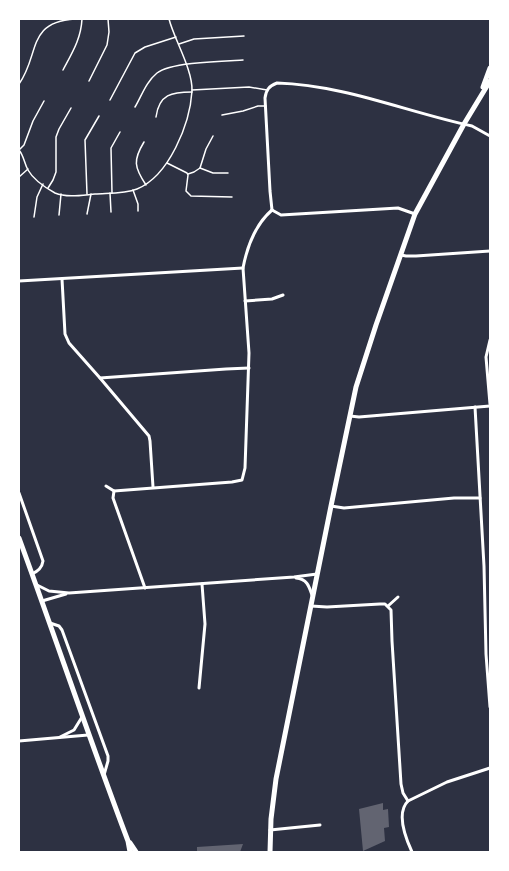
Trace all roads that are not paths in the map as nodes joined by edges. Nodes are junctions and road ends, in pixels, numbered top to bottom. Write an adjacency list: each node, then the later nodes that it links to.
1 (75, 19): 14 (lane)
2 (82, 19): 11 (lane)
3 (108, 19): 12 (lane)
4 (169, 19): 6 (lane)
5 (244, 36): 7 (lane)
6 (176, 37): 7 (lane); 18 (lane)
7 (179, 44): 9 (lane)
8 (243, 60): 9 (lane)
9 (186, 64): 16 (lane); 21 (lane)
10 (490, 68): 17 (main road)
11 (63, 70)
12 (89, 81)
13 (490, 81): 17 (main road)
14 (19, 84)
15 (267, 90): 16 (lane); 20 (street); 26 (street)
16 (192, 91): 25 (lane); 32 (lane)
17 (479, 98): 26 (main road)
18 (110, 100)
19 (44, 101): 31 (lane)
20 (266, 106): 23 (lane); 47 (street)
21 (135, 107)
22 (71, 108): 40 (lane)
23 (222, 115)
24 (99, 116): 44 (lane)
25 (156, 117)
26 (464, 124): 29 (street); 51 (main road)
27 (120, 132): 42 (lane)
28 (213, 136): 33 (lane)
29 (490, 136)
30 (144, 142): 39 (lane)
31 (19, 150): 34 (lane)
32 (167, 163): 36 (lane); 39 (lane)
33 (200, 168): 35 (lane); 36 (lane)
34 (28, 169): 37 (lane); 38 (lane)
35 (228, 173)
36 (188, 174): 46 (lane)
37 (19, 177)
38 (43, 184): 40 (lane); 53 (lane)
39 (146, 185): 41 (lane)
40 (48, 188): 43 (lane)
41 (133, 190): 42 (lane); 49 (lane)
42 (111, 193): 45 (lane); 48 (lane)
43 (61, 194): 44 (lane); 52 (lane)
44 (87, 194): 45 (lane)
45 (91, 194): 50 (lane)
46 (232, 197)
47 (272, 210): 51 (street); 56 (street)
48 (111, 212)
49 (138, 212)
50 (87, 214)
51 (415, 214): 55 (main road)
52 (59, 215)
53 (34, 217)
54 (490, 251): 55 (street)
55 (401, 255): 66 (main road)
56 (243, 268): 57 (street); 60 (street)
57 (62, 279): 58 (street); 63 (street)
58 (19, 281)
59 (283, 295): 60 (street)
60 (245, 301): 62 (street)
61 (490, 340): 64 (street)
62 (249, 368): 63 (street); 68 (street)
63 (100, 378): 68 (street)
64 (490, 405): 65 (street)
65 (475, 407): 66 (street); 71 (street)
66 (350, 416): 72 (main road)
67 (106, 486): 69 (street)
68 (153, 487): 69 (street)
69 (114, 491): 79 (street)
70 (19, 492): 74 (street)
71 (480, 498): 72 (street); 88 (street)
72 (331, 506): 75 (main road)
73 (19, 538): 74 (main road)
74 (32, 574): 77 (main road)
75 (317, 574): 76 (street); 81 (main road)
76 (294, 577): 78 (street); 81 (street)
77 (36, 584): 80 (street); 83 (main road)
78 (202, 584): 79 (street); 87 (street)
79 (145, 588): 80 (street)
80 (69, 593): 83 (street)
81 (312, 596): 84 (main road)
82 (398, 597): 85 (street)
83 (42, 601): 86 (main road)
84 (310, 606): 85 (street); 97 (main road)
85 (388, 606): 95 (street)
86 (50, 623): 89 (main road); 94 (street)
87 (199, 688)
88 (490, 707)
89 (82, 717): 90 (main road); 91 (street)
90 (88, 735): 91 (street); 94 (main road)
91 (58, 738): 92 (street)
92 (19, 740)
93 (490, 768): 95 (street)
94 (103, 776): 98 (main road)
95 (408, 801): 102 (street)
96 (320, 825): 97 (street)
97 (270, 830): 101 (main road)
98 (128, 841): 99 (main road); 100 (main road)
99 (130, 852)
100 (136, 852)
101 (270, 852)
102 (412, 852)

